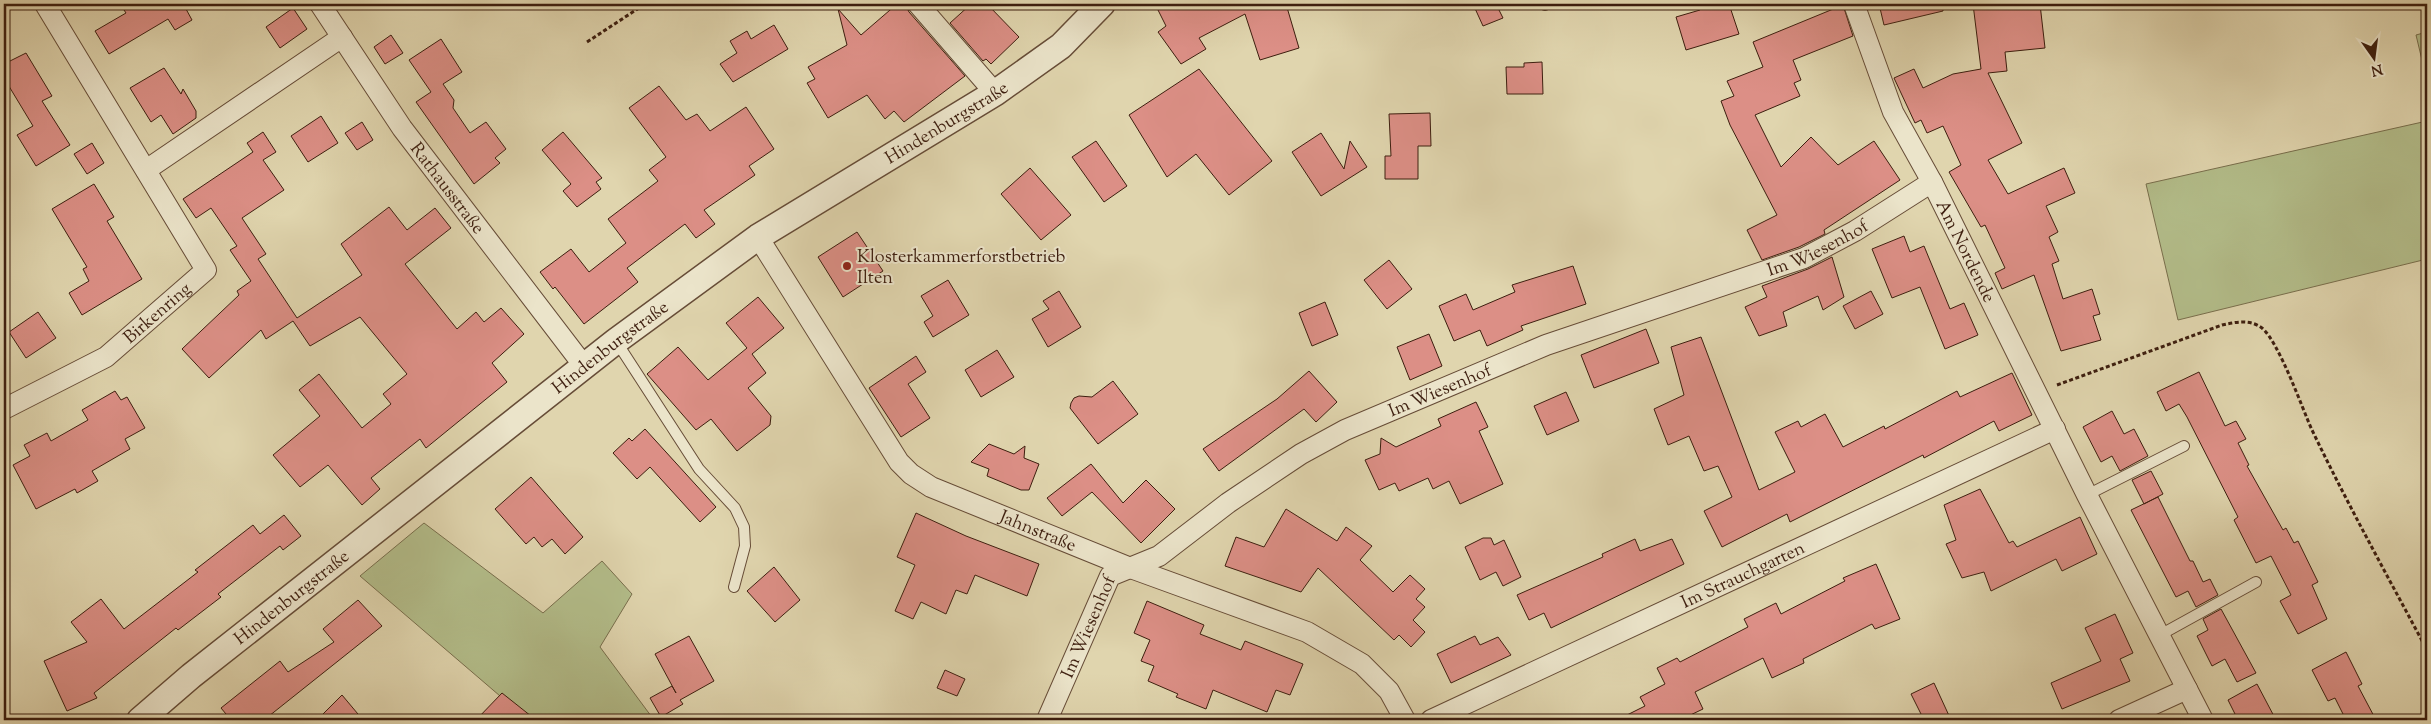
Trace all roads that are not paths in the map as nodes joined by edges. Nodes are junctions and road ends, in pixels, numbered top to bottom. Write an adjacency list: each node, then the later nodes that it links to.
1 (45, 4): 8 (street, Birkenring)
2 (320, 4): 6 (street, Rathausstraße)
3 (918, 4): 7 (street)
4 (1102, 4): 7 (street, Hindenburgstraße)
5 (1854, 4): 9 (street, Am Nordende)
6 (342, 37): 8 (street); 12 (street, Rathausstraße)
7 (995, 93): 10 (street, Hindenburgstraße)
8 (146, 170): 13 (street, Birkenring)
9 (1932, 182): 14 (street, Am Nordende); 17 (street, Im Wiesenhof)
10 (758, 238): 11 (street, Hindenburgstraße); 17 (street, Jahnstraße)
11 (616, 341): 12 (street, Hindenburgstraße); 19 (lane)
12 (584, 366): 22 (street, Hindenburgstraße)
13 (4, 409)
14 (2055, 429): 16 (street, Am Nordende); 25 (street, Im Strauchgarten)
15 (2184, 446): 16 (lane)
16 (2087, 495): 20 (street, Am Nordende)
17 (1128, 567): 23 (street, Im Wiesenhof); 24 (street, Jahnstraße)
18 (2256, 582): 20 (lane)
19 (734, 587)
20 (2160, 635): 21 (street, Am Nordende)
21 (2186, 688): 26 (street); 27 (street, Am Nordende)
22 (140, 720)
23 (1047, 720)
24 (1406, 720)
25 (1431, 720)
26 (2119, 720)
27 (2203, 720)

